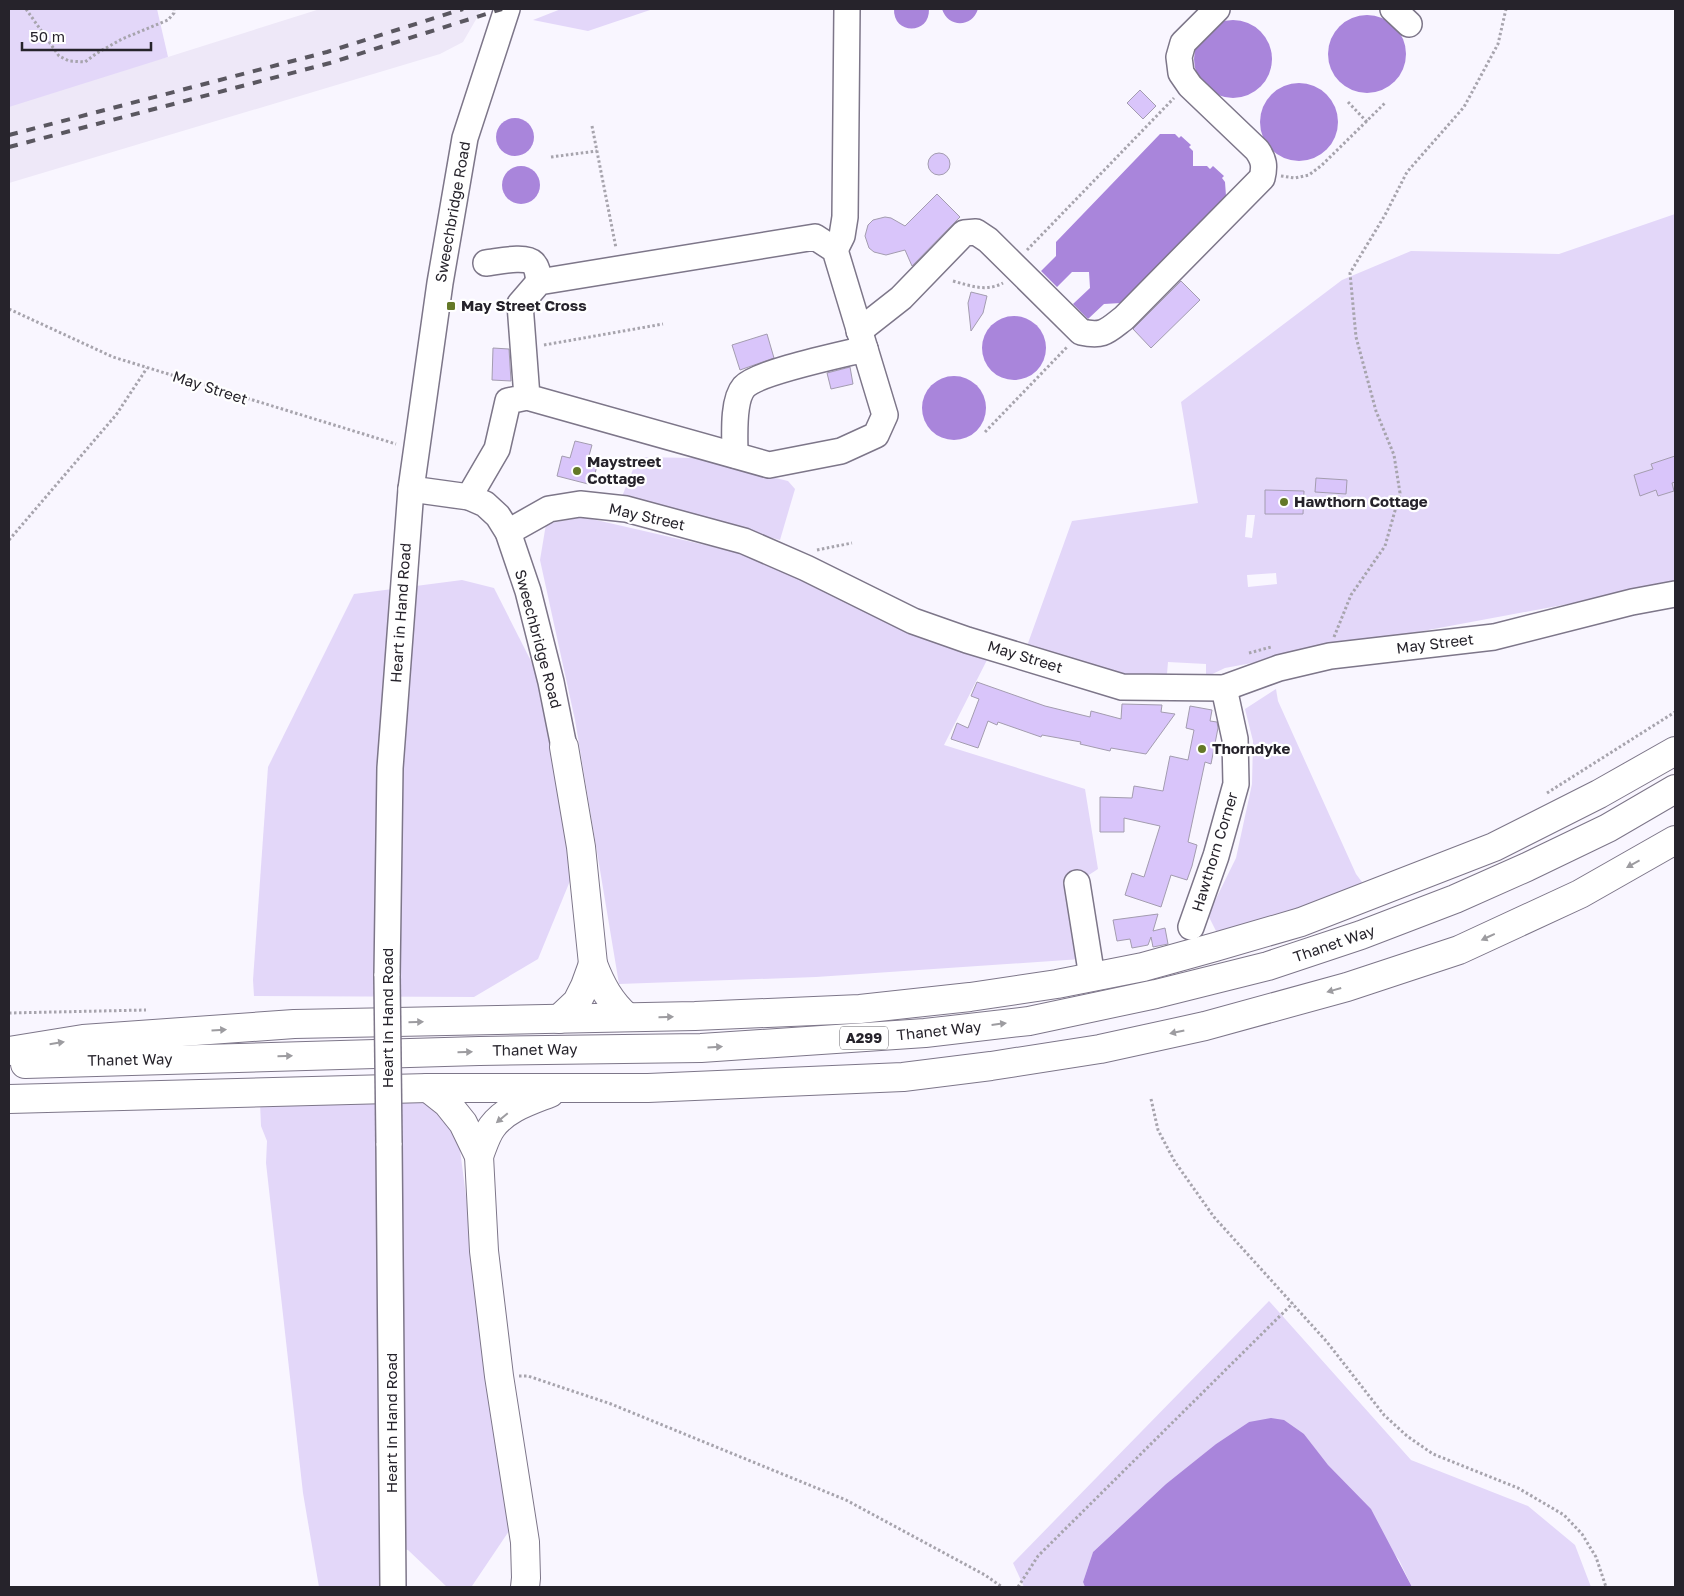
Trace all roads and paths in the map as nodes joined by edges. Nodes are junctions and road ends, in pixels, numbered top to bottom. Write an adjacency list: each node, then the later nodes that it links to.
1 (26, 9): 2 (path)
2 (174, 9)
3 (847, 9): 15 (street)
4 (1217, 9): 7 (street)
5 (1506, 9): 36 (path)
6 (503, 20): 29 (street, Sweechbridge Road)
7 (1188, 83): 14 (street); 17 (path)
8 (1348, 102): 10 (path)
9 (1386, 102): 10 (path)
10 (1367, 122): 14 (path)
11 (592, 126): 12 (path)
12 (597, 151): 13 (path); 18 (path)
13 (551, 157)
14 (1264, 172): 23 (street)
15 (835, 250): 18 (street); 24 (street)
16 (486, 263): 20 (street)
17 (1013, 264): 19 (path); 23 (street); 24 (street)
18 (620, 268): 20 (street)
19 (953, 281)
20 (539, 282): 25 (street)
21 (9, 309): 26 (path, May Street)
22 (663, 324): 25 (path)
23 (1081, 332): 28 (path)
24 (862, 340): 30 (street); 30 (street)
25 (524, 349): 27 (street)
26 (147, 368): 29 (path, May Street); 34 (path)
27 (527, 397): 30 (street); 32 (street)
28 (985, 432)
29 (416, 450): 31 (street, Heart in Hand Road)
30 (735, 455)
31 (410, 489): 32 (street); 57 (street, Heart in Hand Road, bridge)
32 (469, 496): 33 (street)
33 (508, 532): 37 (street, May Street); 38 (street, Sweechbridge Road)
34 (9, 540)
35 (1675, 594): 36 (street, May Street)
36 (1330, 656): 37 (street, May Street)
37 (1224, 688): 43 (street, Hawthorn Corner)
38 (564, 747): 44 (highway)
39 (1675, 751): 45 (highway)
40 (1675, 789): 49 (highway, Thanet Way / A299, one-way to 40)
41 (1675, 840): 51 (highway, one-way to 51)
42 (1077, 883): 45 (street)
43 (1191, 927)
44 (592, 964): 46 (highway); 47 (highway)
45 (1092, 977): 46 (highway, one-way to 45)
46 (627, 1017): 47 (highway)
47 (559, 1019): 48 (highway, one-way to 47)
48 (9, 1051)
49 (9, 1065)
50 (428, 1088): 51 (highway); 52 (highway); 54 (highway)
51 (561, 1088): 54 (highway, one-way to 54)
52 (9, 1099)
53 (1151, 1099): 55 (path)
54 (479, 1156): 56 (highway)
55 (1293, 1303): 60 (path); 61 (path)
56 (499, 1376): 58 (highway); 59 (path)
57 (393, 1587)
58 (525, 1587)
59 (1002, 1587)
60 (1018, 1587)
61 (1606, 1587)

